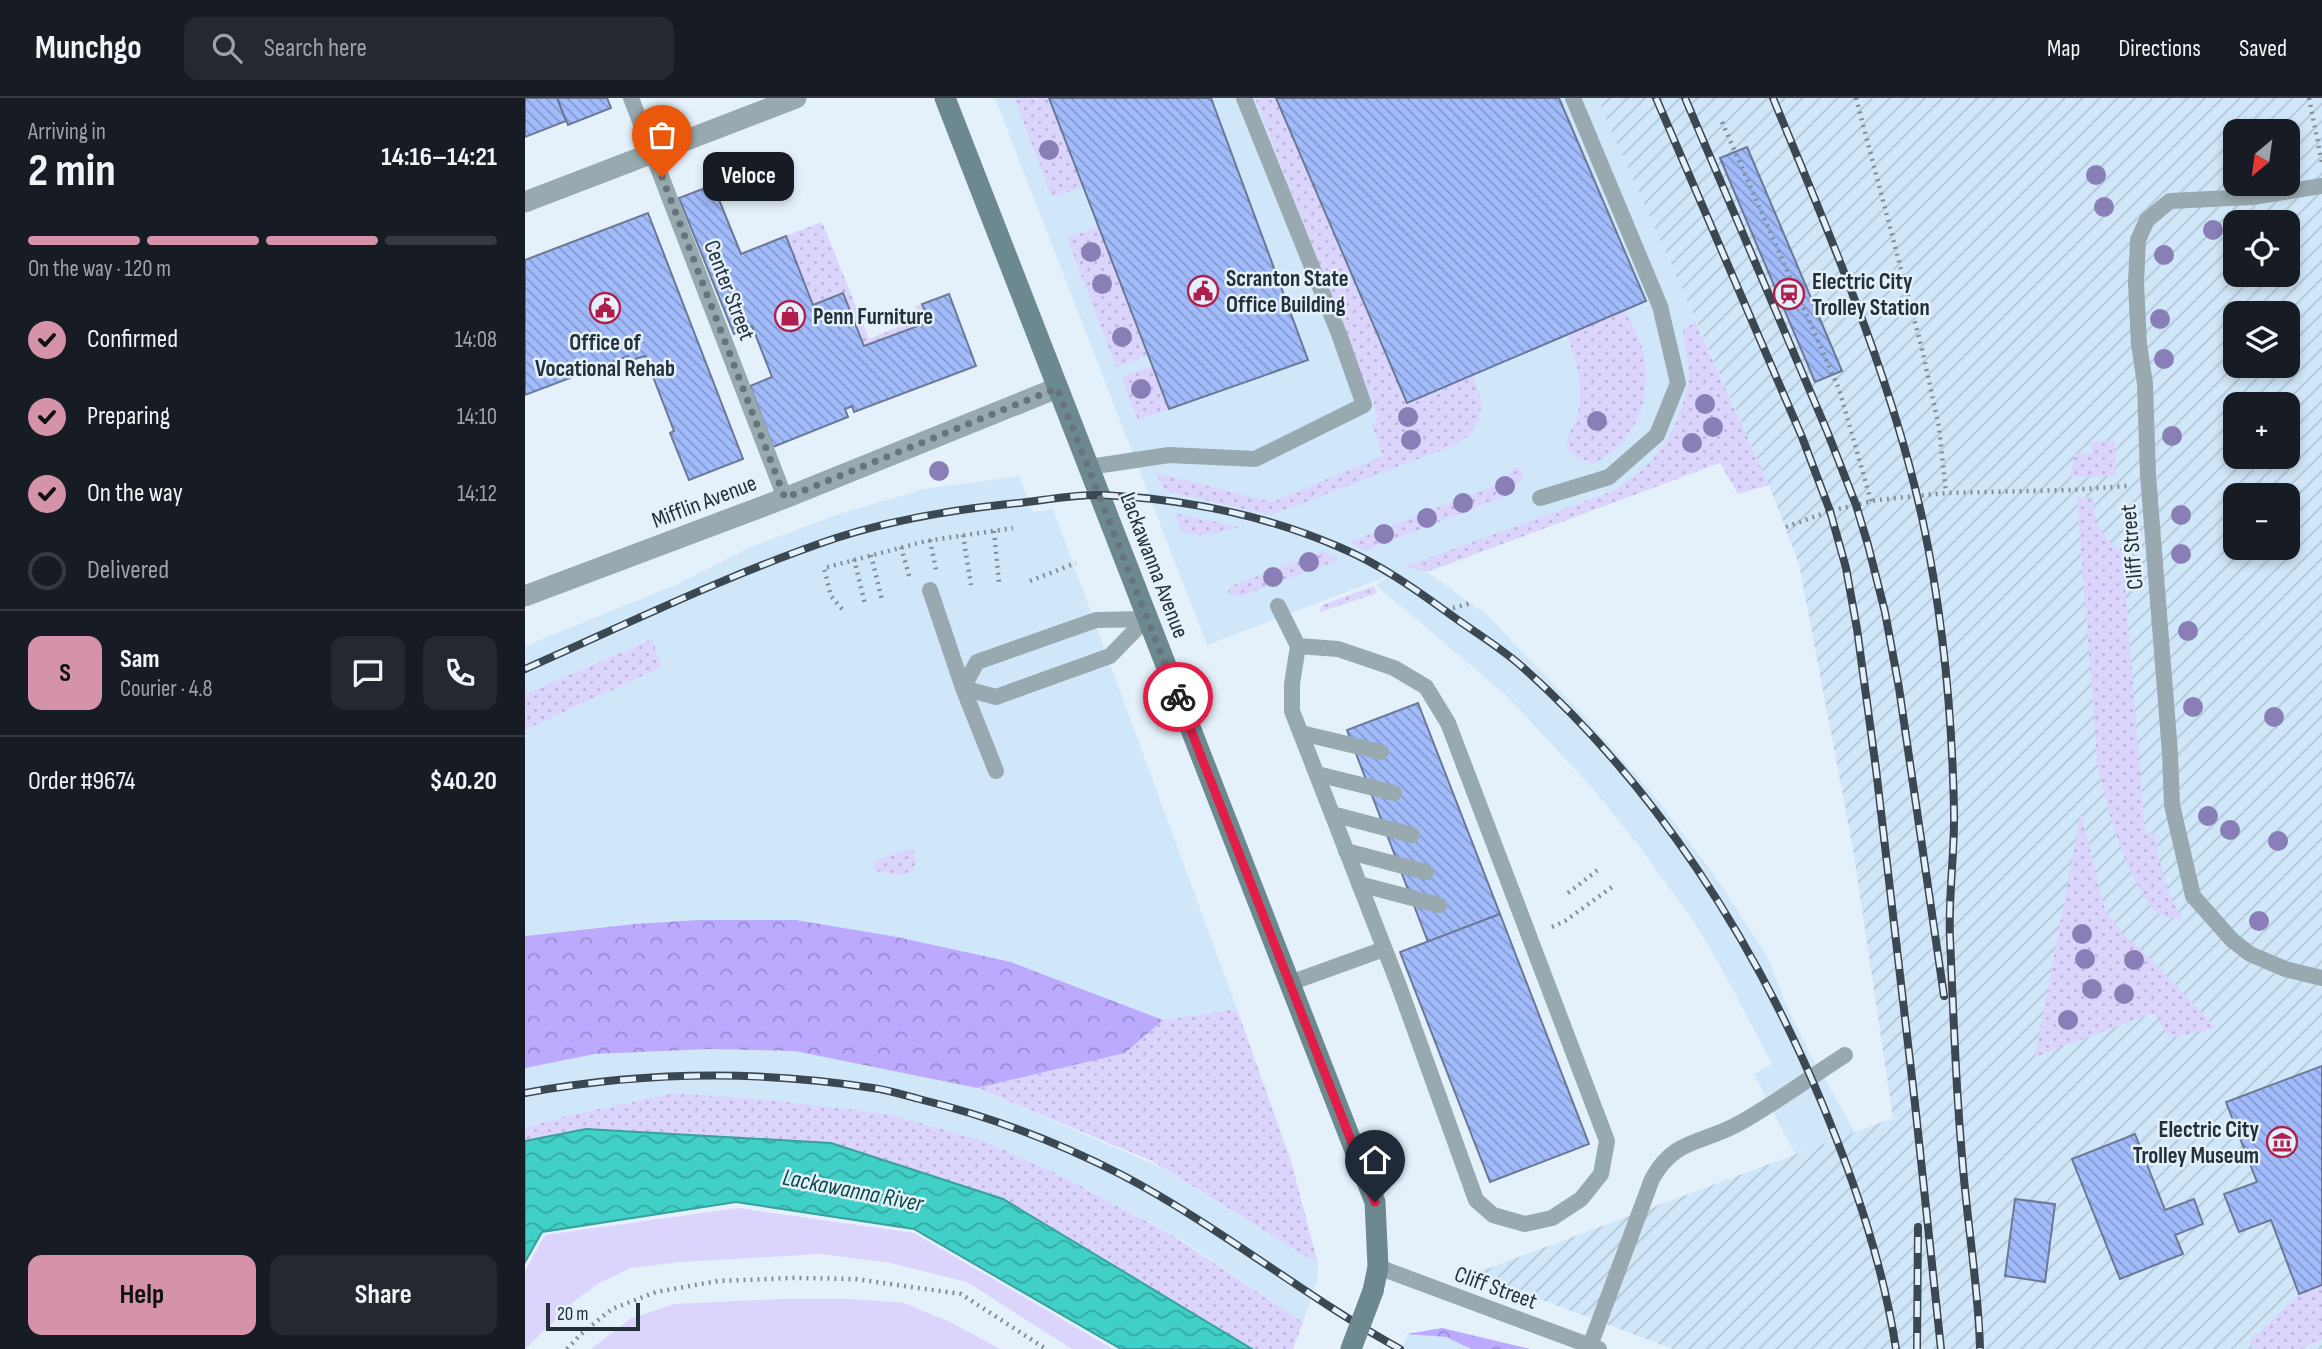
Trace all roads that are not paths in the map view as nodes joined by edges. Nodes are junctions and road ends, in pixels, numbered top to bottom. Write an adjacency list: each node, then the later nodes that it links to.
1 (631, 98): 6 (lane, Center Street)
2 (796, 98): 6 (street)
3 (945, 98): 9 (main road, Lackawanna Avenue)
4 (1244, 98): 10 (lane)
5 (1573, 98): 12 (lane)
6 (653, 153): 8 (street); 11 (lane, Center Street)
7 (2322, 186): 31 (lane, Cliff Street)
8 (525, 202)
9 (1057, 388): 10 (main road, Lackawanna Avenue); 11 (street, Mifflin Avenue)
10 (1089, 467): 16 (main road, Lackawanna Avenue)
11 (785, 498): 14 (street, Mifflin Avenue)
12 (1540, 498)
13 (934, 583): 18 (lane)
14 (525, 596)
15 (1278, 606): 17 (lane)
16 (1146, 619): 18 (lane); 18 (lane); 32 (main road, Lackawanna Avenue)
17 (1298, 646): 19 (lane); 30 (lane)
18 (963, 688): 21 (lane)
19 (1301, 733): 20 (lane); 22 (lane)
20 (1381, 752)
21 (996, 771)
22 (1317, 774): 23 (lane); 24 (lane)
23 (1394, 793)
24 (1332, 814): 25 (lane); 26 (lane)
25 (1412, 835)
26 (1346, 851): 27 (lane); 28 (lane)
27 (1426, 872)
28 (1359, 884): 29 (lane); 30 (lane)
29 (1439, 905)
30 (1384, 949): 32 (lane)
31 (2322, 978)
32 (1290, 983): 34 (main road, Lackawanna Avenue)
33 (1845, 1055): 35 (lane)
34 (1378, 1267): 35 (lane, Cliff Street); 36 (main road, Lackawanna Avenue, bridge)
35 (1594, 1347)
36 (1351, 1349)

